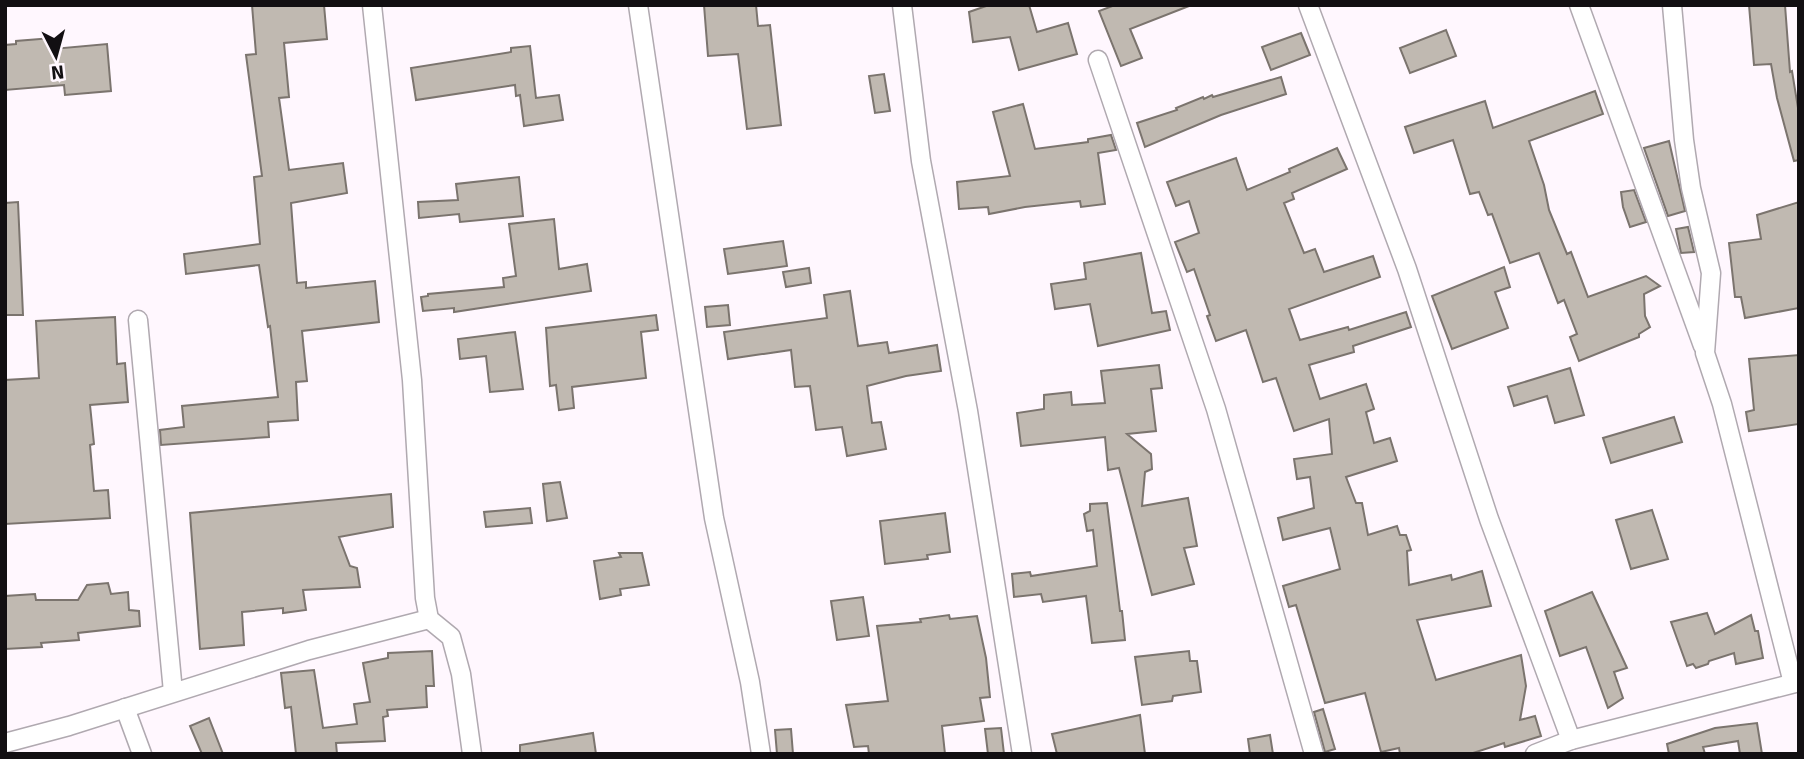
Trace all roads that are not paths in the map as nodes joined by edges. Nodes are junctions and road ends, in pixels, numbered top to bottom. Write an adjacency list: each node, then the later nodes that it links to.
1 (372, 5): 10 (street)
2 (638, 5): 18 (street)
3 (902, 5): 19 (street)
4 (1308, 5): 14 (street)
5 (1579, 5): 9 (street)
6 (1672, 5): 9 (street)
7 (1098, 60): 20 (street)
8 (138, 320): 12 (street)
9 (1705, 353): 11 (street)
10 (429, 620): 12 (street); 17 (street)
11 (1796, 683): 14 (street)
12 (173, 692): 13 (street)
13 (125, 708): 15 (street); 16 (street)
14 (1571, 740): 21 (street)
15 (5, 743)
16 (142, 754)
17 (472, 754)
18 (761, 754)
19 (1022, 754)
20 (1314, 754)
21 (1535, 754)

